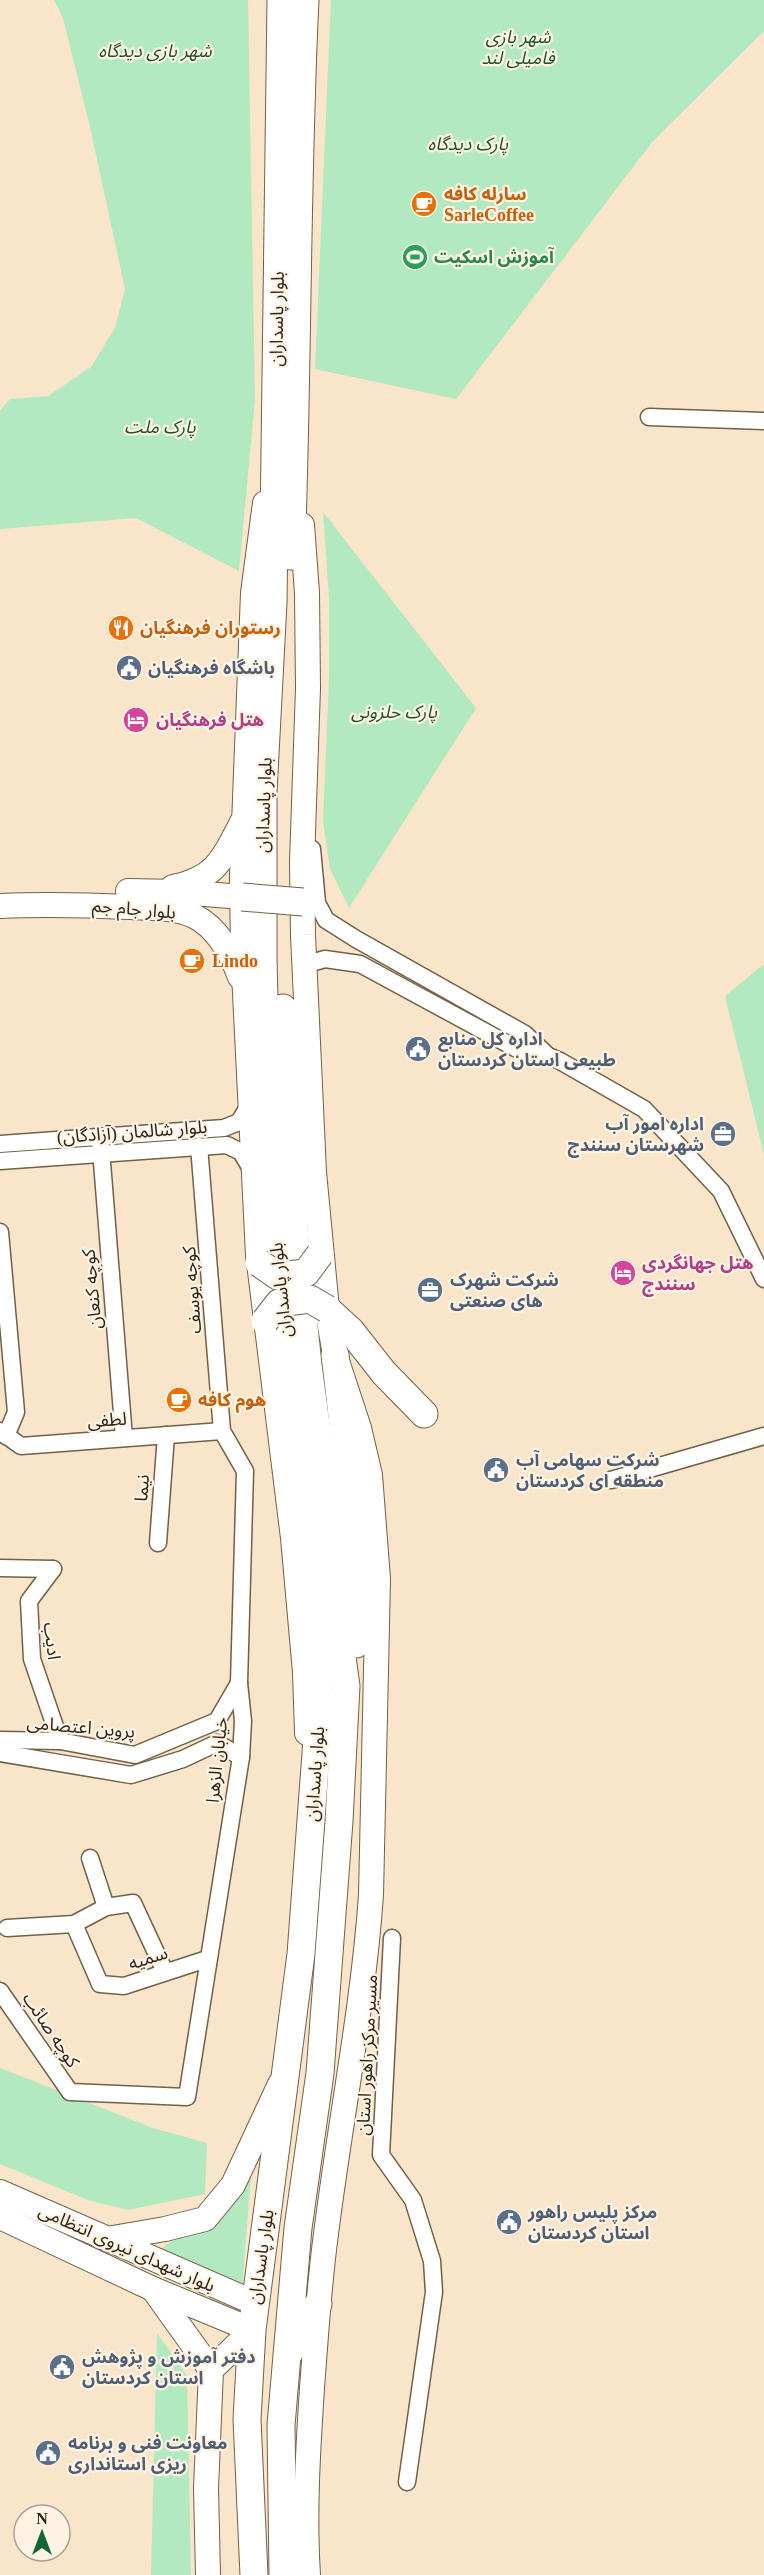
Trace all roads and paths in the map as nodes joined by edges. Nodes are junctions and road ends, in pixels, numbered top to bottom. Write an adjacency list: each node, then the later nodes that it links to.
1 (288, 2): 4 (main road, بلوار پاسداران)
2 (649, 417): 3 (street)
3 (764, 422)
4 (285, 424): 5 (main road); 6 (main road); 41 (main road, بلوار پاسداران); 46 (main road, بلوار پاسداران)
5 (303, 813): 10 (main road); 13 (street)
6 (245, 817): 8 (main road); 9 (main road)
7 (0, 890): 8 (main road, بلوار جام جم)
8 (150, 891): 9 (main road, بلوار جام جم)
9 (242, 897): 10 (main road, bridge); 15 (main road)
10 (303, 902): 12 (main road)
11 (0, 906): 15 (main road, بلوار جام جم)
12 (304, 965): 14 (street); 24 (main road)
13 (427, 979): 14 (street); 16 (street)
14 (419, 996): 16 (street)
15 (246, 1009): 17 (main road)
16 (546, 1055): 27 (street)
17 (250, 1103): 19 (street, بلوار شالمان (آزادگان)); 22 (main road)
18 (0, 1144): 19 (street, بلوار شالمان (آزادگان))
19 (100, 1145): 20 (street, بلوار شالمان (آزادگان)); 21 (street, بلوار شالمان (آزادگان)); 36 (street, کوچه کنعان)
20 (199, 1146): 22 (street, بلوار شالمان (آزادگان)); 32 (street, کوچه یوسف)
21 (0, 1161)
22 (254, 1173): 25 (main road)
23 (0, 1232): 26 (street)
24 (320, 1254): 25 (main road, bridge); 28 (main road)
25 (259, 1263): 29 (main road)
26 (2, 1271): 33 (street)
27 (764, 1279)
28 (327, 1309): 29 (main road, bridge); 30 (main road); 31 (main road)
29 (265, 1321): 46 (main road)
30 (335, 1355): 41 (main road); 63 (main road)
31 (424, 1414)
32 (222, 1431): 34 (street, لطفی); 40 (street, خیابان الزهرا)
33 (3, 1433): 36 (street, لطفی)
34 (166, 1435): 36 (street, لطفی); 38 (street, نیما)
35 (764, 1436): 37 (street)
36 (124, 1438)
37 (610, 1480)
38 (158, 1543)
39 (0, 1568): 43 (street, ادیب)
40 (239, 1683): 43 (street, پروین اعتصامی); 45 (street, خیابان الزهرا)
41 (346, 1686): 66 (main road, بلوار پاسداران)
42 (0, 1740): 43 (street, پروین اعتصامی)
43 (60, 1741)
44 (0, 1753): 45 (street, پروین اعتصامی)
45 (241, 1757): 52 (street, خیابان الزهرا)
46 (315, 1770): 55 (main road, بلوار پاسداران)
47 (90, 1858): 48 (street)
48 (106, 1907): 49 (street); 53 (street)
49 (74, 1924): 50 (street); 53 (street, سمیه)
50 (7, 1928)
51 (392, 1938): 68 (street, مسیر مرکز راهور استان)
52 (207, 1959): 53 (street, سمیه); 56 (street, خیابان الزهرا)
53 (165, 1972)
54 (0, 1991): 56 (street, کوچه صائب)
55 (287, 2071): 59 (main road); 62 (main road, بلوار پاسداران)
56 (69, 2092)
57 (0, 2192): 59 (main road, بلوار شهدای نیروی انتظامی)
58 (0, 2217): 61 (main road, بلوار شهدای نیروی انتظامی)
59 (107, 2239): 60 (main road, بلوار شهدای نیروی انتظامی)
60 (206, 2282): 62 (main road, بلوار شهدای نیروی انتظامی); 64 (main road)
61 (153, 2289): 64 (main road, بلوار شهدای نیروی انتظامی); 67 (main road)
62 (255, 2303): 65 (main road, بلوار پاسداران)
63 (318, 2304): 66 (main road); 72 (main road)
64 (195, 2306): 65 (main road, بلوار شهدای نیروی انتظامی)
65 (252, 2330): 67 (main road); 70 (main road, بلوار پاسداران)
66 (286, 2359): 71 (main road, بلوار پاسداران)
67 (211, 2370): 69 (main road)
68 (407, 2482)
69 (208, 2575)
70 (254, 2575)
71 (283, 2575)
72 (308, 2575)

